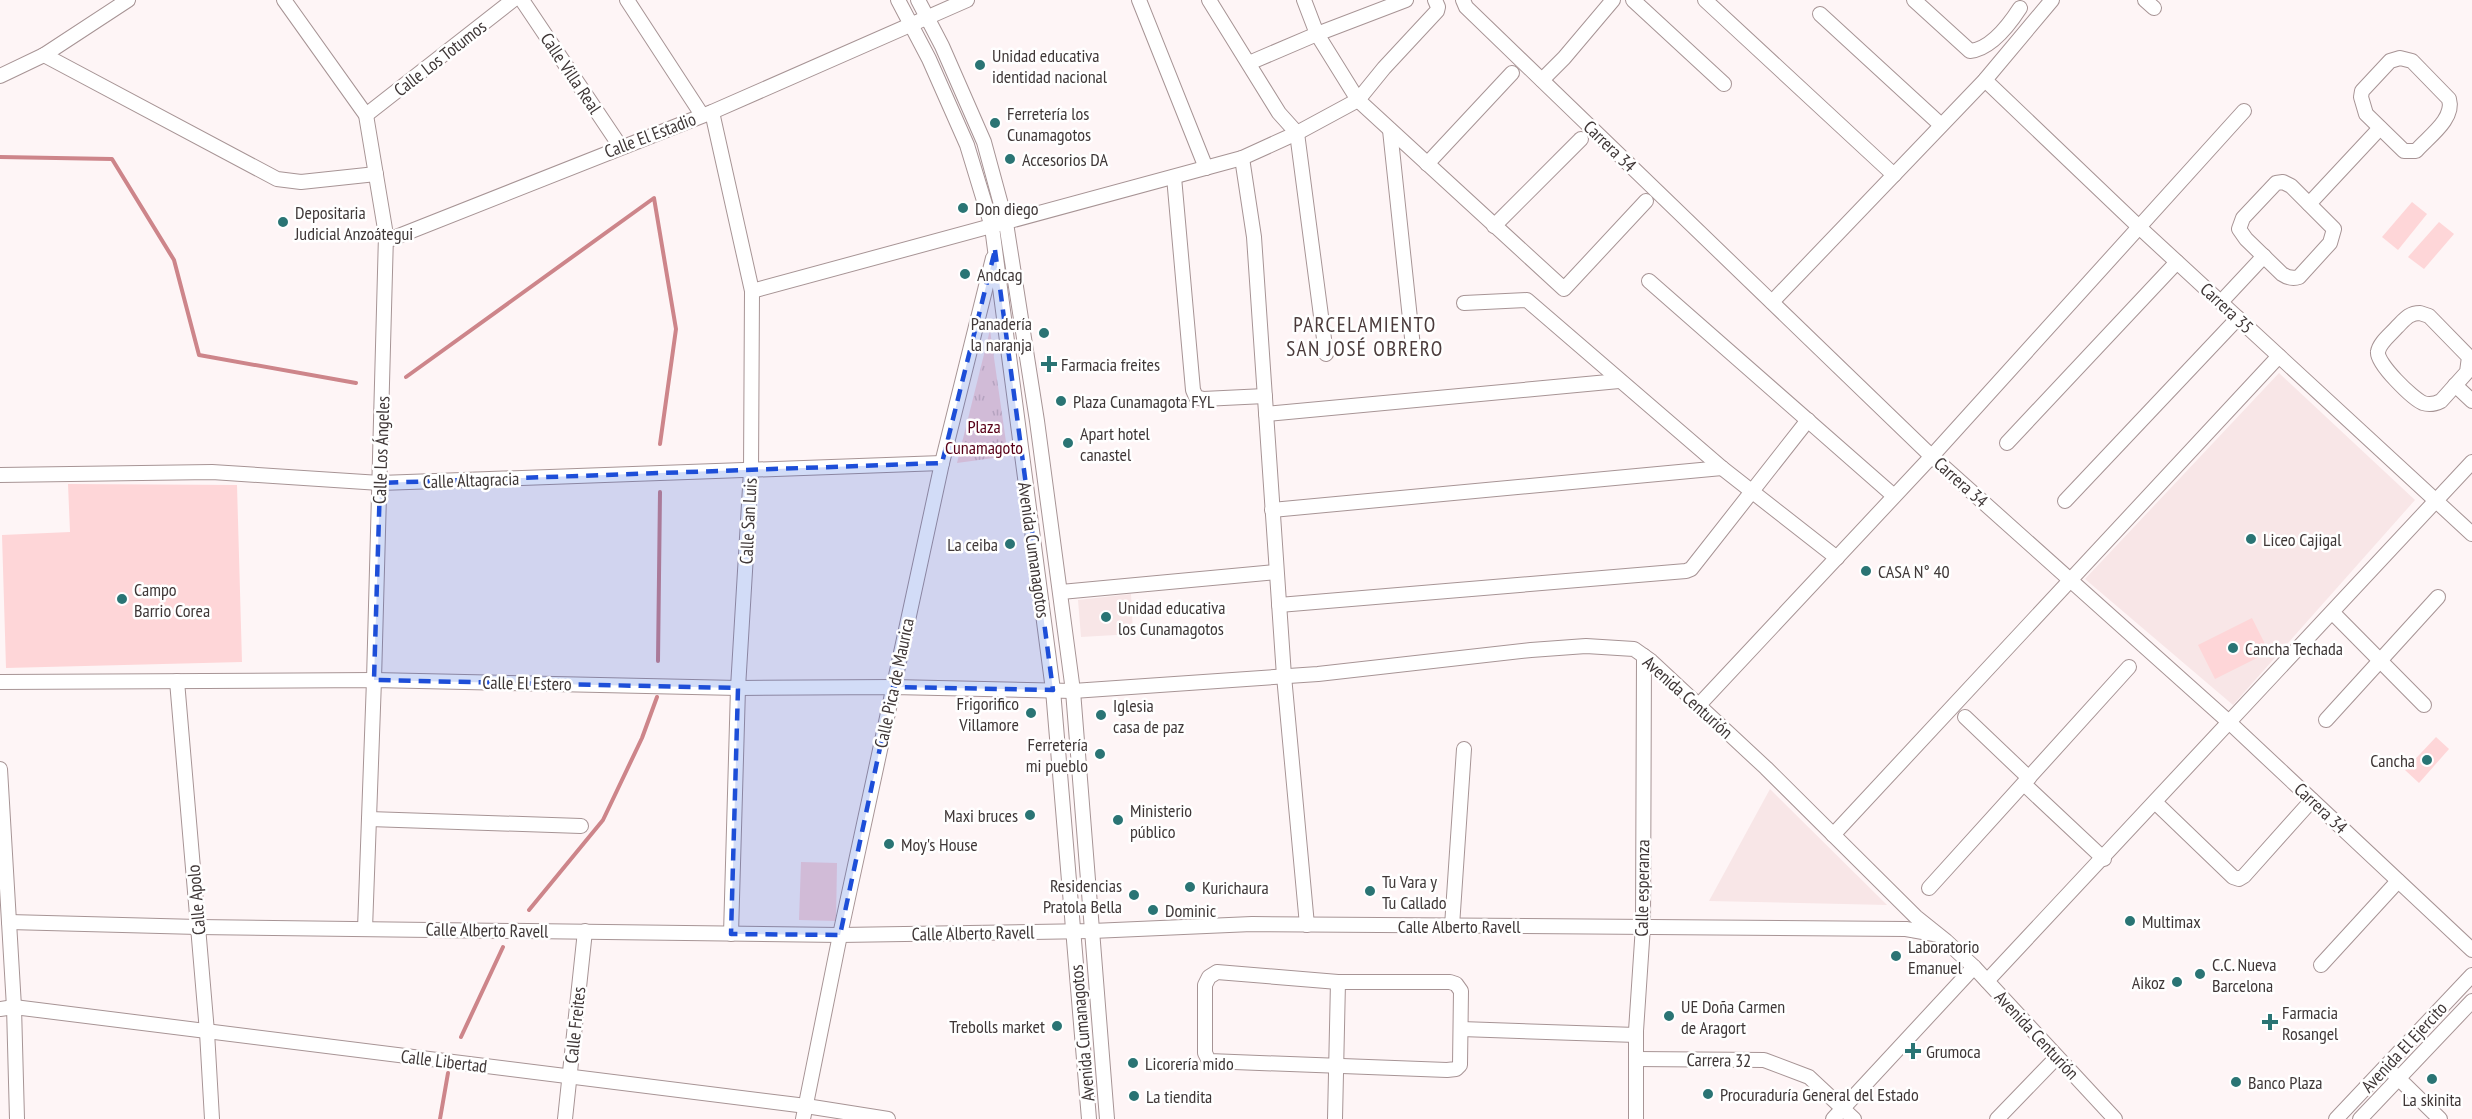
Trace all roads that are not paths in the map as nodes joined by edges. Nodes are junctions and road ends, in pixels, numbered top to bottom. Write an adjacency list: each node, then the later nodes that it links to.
1 (128, 0): 26 (street)
2 (284, 0): 36 (street, Calle Los Ángeles)
3 (513, 0): 36 (street, Calle Los Totumos)
4 (522, 0): 42 (street, Calle Villa Real)
5 (627, 0): 35 (street, Calle San Luis)
6 (898, 0): 24 (street, Avenida Cumanagotos)
7 (918, 0): 22 (street, Avenida Cumanagotos)
8 (967, 0): 22 (street)
9 (1139, 0): 45 (street)
10 (1209, 0): 27 (street)
11 (1304, 0): 25 (street)
12 (1406, 0): 25 (street)
13 (1435, 0): 33 (street)
14 (1463, 0): 30 (street, Carrera 34)
15 (1612, 0): 30 (street)
16 (1633, 0): 32 (street)
17 (1705, 0): 47 (street)
18 (1914, 0): 20 (street)
19 (2052, 0): 23 (street)
20 (2015, 4): 23 (street)
21 (1820, 14): 37 (street)
22 (927, 17): 24 (street, Calle El Estadio); 51 (street, Avenida Cumanagotos)
23 (2035, 21): 31 (street)
24 (911, 26): 35 (street, Calle El Estadio); 51 (street, Avenida Cumanagotos)
25 (1317, 34): 27 (street); 33 (street)
26 (44, 55): 29 (street); 46 (street)
27 (1249, 63): 40 (street)
28 (1512, 73): 44 (street)
29 (0, 76)
30 (1542, 80): 60 (street, Carrera 34)
31 (1985, 80): 37 (street); 53 (street, Carrera 35)
32 (1724, 84)
33 (1358, 100): 39 (street); 40 (street)
34 (2244, 111): 53 (street)
35 (707, 113): 42 (street, Calle El Estadio); 59 (street, Calle San Luis)
36 (366, 116): 46 (street, Calle Los Ángeles)
37 (1941, 125): 47 (street)
38 (2380, 128): 38 (street); 50 (street)
39 (1390, 130): 44 (street); 64 (street)
40 (1297, 134): 43 (street); 65 (street)
41 (1581, 139): 52 (street)
42 (620, 146): 54 (street, Calle El Estadio)
43 (1242, 158): 45 (street); 69 (street)
44 (1427, 164): 52 (street)
45 (1206, 168): 48 (street)
46 (376, 174): 54 (street, Calle Los Ángeles)
47 (1894, 175): 60 (street)
48 (1174, 177): 51 (street); 69 (street)
49 (1646, 201): 52 (street)
50 (2309, 204): 56 (street); 56 (street)
51 (999, 225): 55 (street, Avenida Cumanagotos); 59 (street); 90 (street, Avenida Cumanagotos)
52 (1494, 226)
53 (2139, 227): 57 (street, Carrera 35); 74 (street)
54 (386, 241): 80 (street, Calle Los Ángeles)
55 (995, 250): 76 (street, Calle Pica de Maurica); 103 (street, Avenida Cumanagotos)
56 (2264, 256): 61 (street)
57 (2177, 262): 61 (street, Carrera 35); 73 (street)
58 (1649, 281): 72 (street)
59 (752, 291): 78 (street, Calle San Luis)
60 (1772, 302): 74 (street, Carrera 34)
61 (2221, 302): 63 (street, Carrera 35)
62 (1464, 303): 67 (street)
63 (2238, 318): 66 (street, Carrera 35); 83 (street)
64 (1413, 347)
65 (1326, 354)
66 (2279, 356): 84 (street, Carrera 35); 89 (street)
67 (1619, 381): 71 (street); 77 (street)
68 (2455, 385): 68 (street); 70 (street)
69 (1265, 396): 71 (street)
70 (2472, 401)
71 (1266, 414): 85 (street)
72 (1808, 420): 81 (street); 82 (street)
73 (2007, 443)
74 (1932, 456): 82 (street); 89 (street, Carrera 34)
75 (2472, 462): 84 (street)
76 (942, 463): 78 (street, Calle Altagracia); 101 (street, Calle Pica de Maurica)
77 (1722, 468): 81 (street); 85 (street)
78 (751, 471): 80 (street, Calle Altagracia); 102 (street, Calle San Luis)
79 (0, 475): 80 (street, Calle Altagracia)
80 (380, 483): 98 (street, Calle Los Ángeles)
81 (1751, 491): 87 (street); 92 (street)
82 (1894, 496): 87 (street)
83 (2065, 501)
84 (2436, 501): 86 (street, Carrera 35); 93 (street)
85 (1272, 510): 88 (street)
86 (2472, 534)
87 (1837, 558): 105 (street)
88 (1276, 572): 90 (street); 92 (street)
89 (2071, 580): 109 (street, Carrera 34); 117 (street)
90 (1061, 592): 104 (street, Avenida Cumanagotos)
91 (2438, 597): 95 (street)
92 (1279, 605): 97 (street)
93 (2333, 613): 95 (street); 109 (street)
94 (1644, 656): 97 (street, Avenida Centurión); 105 (street, Avenida Centurión); 124 (street, Calle esperanza)
95 (2379, 661): 106 (street); 108 (street)
96 (2129, 667): 112 (street)
97 (1284, 676): 104 (street, Avenida Centurión); 122 (street)
98 (374, 680): 99 (street, Calle El Estero); 102 (street, Calle El Estero); 115 (street, Calle Los Ángeles)
99 (177, 681): 100 (street, Calle El Estero); 125 (street, Calle Apolo)
100 (0, 682)
101 (893, 687): 102 (street, Calle El Estero); 103 (street, Calle El Estero); 131 (street, Calle Pica de Maurica)
102 (738, 688): 130 (street, Calle San Luis)
103 (1053, 690): 104 (street, Avenida Centurión); 128 (street, Avenida Cumanagotos)
104 (1072, 691): 129 (street, Avenida Cumanagotos)
105 (1698, 705): 117 (street, Avenida Centurión)
106 (2424, 705)
107 (1965, 717): 112 (street)
108 (2326, 720)
109 (2230, 723): 113 (street, Carrera 34); 114 (street)
110 (1464, 749): 123 (street)
111 (0, 769): 121 (street)
112 (2027, 781): 118 (street); 120 (street)
113 (2312, 800): 114 (street); 119 (street, Carrera 34)
114 (2156, 803): 118 (street)
115 (369, 819): 116 (street); 126 (street, Calle Los Ángeles)
116 (582, 826)
117 (1833, 835): 132 (street, Avenida Centurión)
118 (2104, 859): 137 (street)
119 (2398, 880): 133 (street, Carrera 34); 134 (street)
120 (1929, 888)
121 (9, 922): 125 (street, Calle Alberto Ravell); 140 (street)
122 (1307, 925): 123 (street, Calle Alberto Ravell); 129 (street, Calle Alberto Ravell)
123 (1452, 926): 124 (street, Calle Alberto Ravell)
124 (1642, 926): 132 (street, Calle Alberto Ravell); 143 (street, Calle esperanza)
125 (198, 927): 126 (street, Calle Alberto Ravell); 142 (street, Calle Apolo)
126 (365, 929): 127 (street, Calle Alberto Ravell)
127 (585, 931): 130 (street, Calle Alberto Ravell); 148 (street, Calle Freites)
128 (1072, 931): 129 (street, Calle Alberto Ravell); 131 (street, Calle Alberto Ravell); 156 (street, Avenida Cumanagotos)
129 (1092, 931): 157 (street, Avenida Cumanagotos)
130 (731, 934): 131 (street, Calle Alberto Ravell)
131 (840, 935): 151 (street, Calle Pica de Maurica)
132 (1936, 935): 135 (street, Avenida Centurión)
133 (2472, 950)
134 (2321, 965)
135 (1974, 967): 137 (street, Avenida Centurión); 150 (street)
136 (2472, 975): 146 (street, Avenida El Ejercito)
137 (1988, 981): 144 (street, Avenida Centurión)
138 (1338, 982): 141 (street); 147 (street); 147 (street)
139 (2472, 1001): 149 (street, Avenida El Ejercito)
140 (7, 1008): 142 (street, Calle Libertad); 152 (street)
141 (1461, 1029): 143 (street); 147 (street)
142 (207, 1032): 148 (street, Calle Libertad); 153 (street, Calle Apolo)
143 (1636, 1035): 145 (street, Calle esperanza)
144 (2057, 1057): 162 (street); 163 (street, Avenida Centurión)
145 (1636, 1059): 150 (street, Carrera 32); 159 (street, Calle esperanza)
146 (2386, 1066): 149 (street); 164 (street, Avenida El Ejercito)
147 (1336, 1067): 158 (street)
148 (569, 1077): 151 (street, Calle Libertad); 154 (street, Calle Freites)
149 (2398, 1079): 165 (street, Avenida El Ejercito); 166 (street)
150 (1843, 1108): 160 (street); 161 (street, Carrera 32)
151 (804, 1112): 155 (street, Calle Libertad)
152 (17, 1119)
153 (212, 1119)
154 (565, 1119)
155 (888, 1119)
156 (1089, 1119)
157 (1107, 1119)
158 (1335, 1119)
159 (1636, 1119)
160 (1833, 1119)
161 (1854, 1119)
162 (1997, 1119)
163 (2115, 1119)
164 (2336, 1119)
165 (2360, 1119)
166 (2440, 1119)

